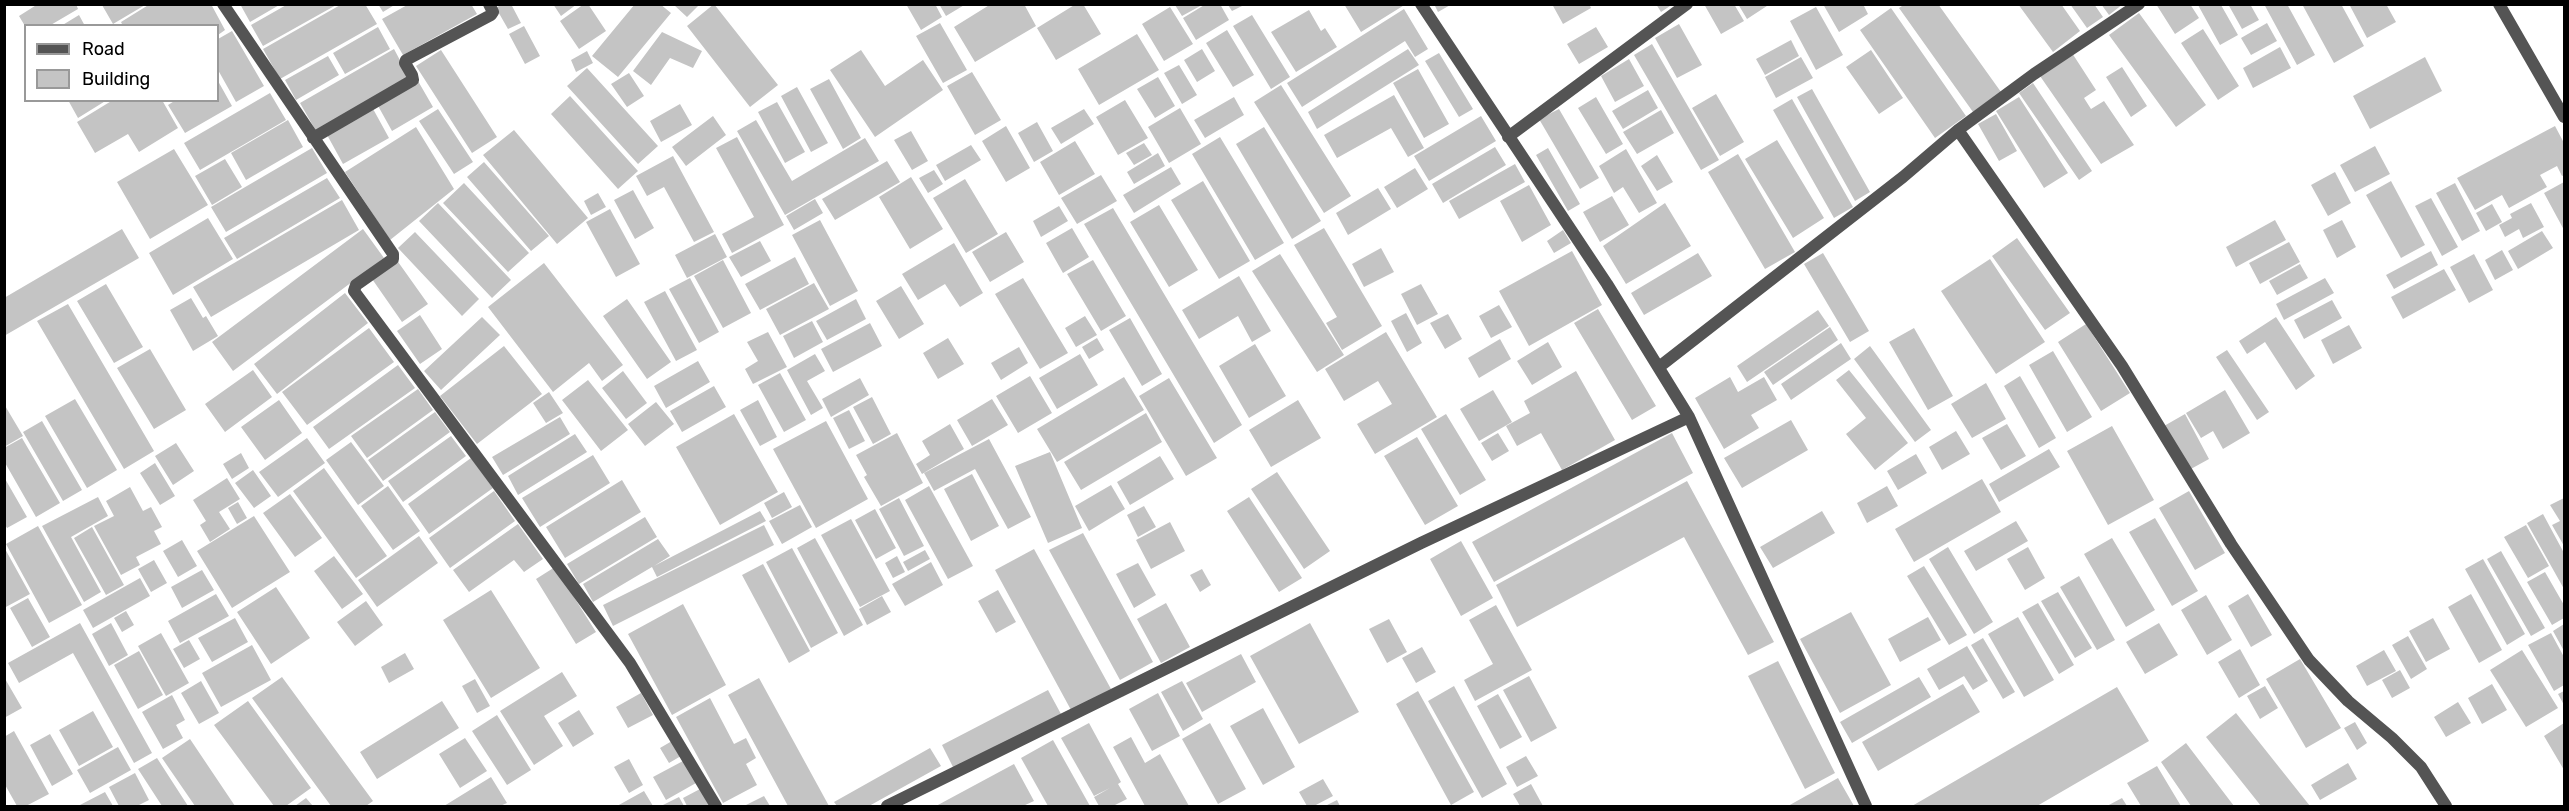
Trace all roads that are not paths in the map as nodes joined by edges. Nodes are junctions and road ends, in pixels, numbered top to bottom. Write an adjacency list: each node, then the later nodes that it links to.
1 (223, 4): 10 (street)
2 (489, 4): 10 (street)
3 (1421, 4): 9 (street)
4 (1687, 4): 9 (street)
5 (2139, 4): 8 (street)
6 (2499, 4): 7 (street)
7 (2565, 117)
8 (1958, 130): 11 (street); 16 (street)
9 (1508, 137): 11 (street)
10 (313, 138): 13 (street)
11 (1659, 368): 12 (street)
12 (1689, 417): 14 (street); 15 (street)
13 (716, 807)
14 (887, 807)
15 (1866, 807)
16 (2446, 807)

